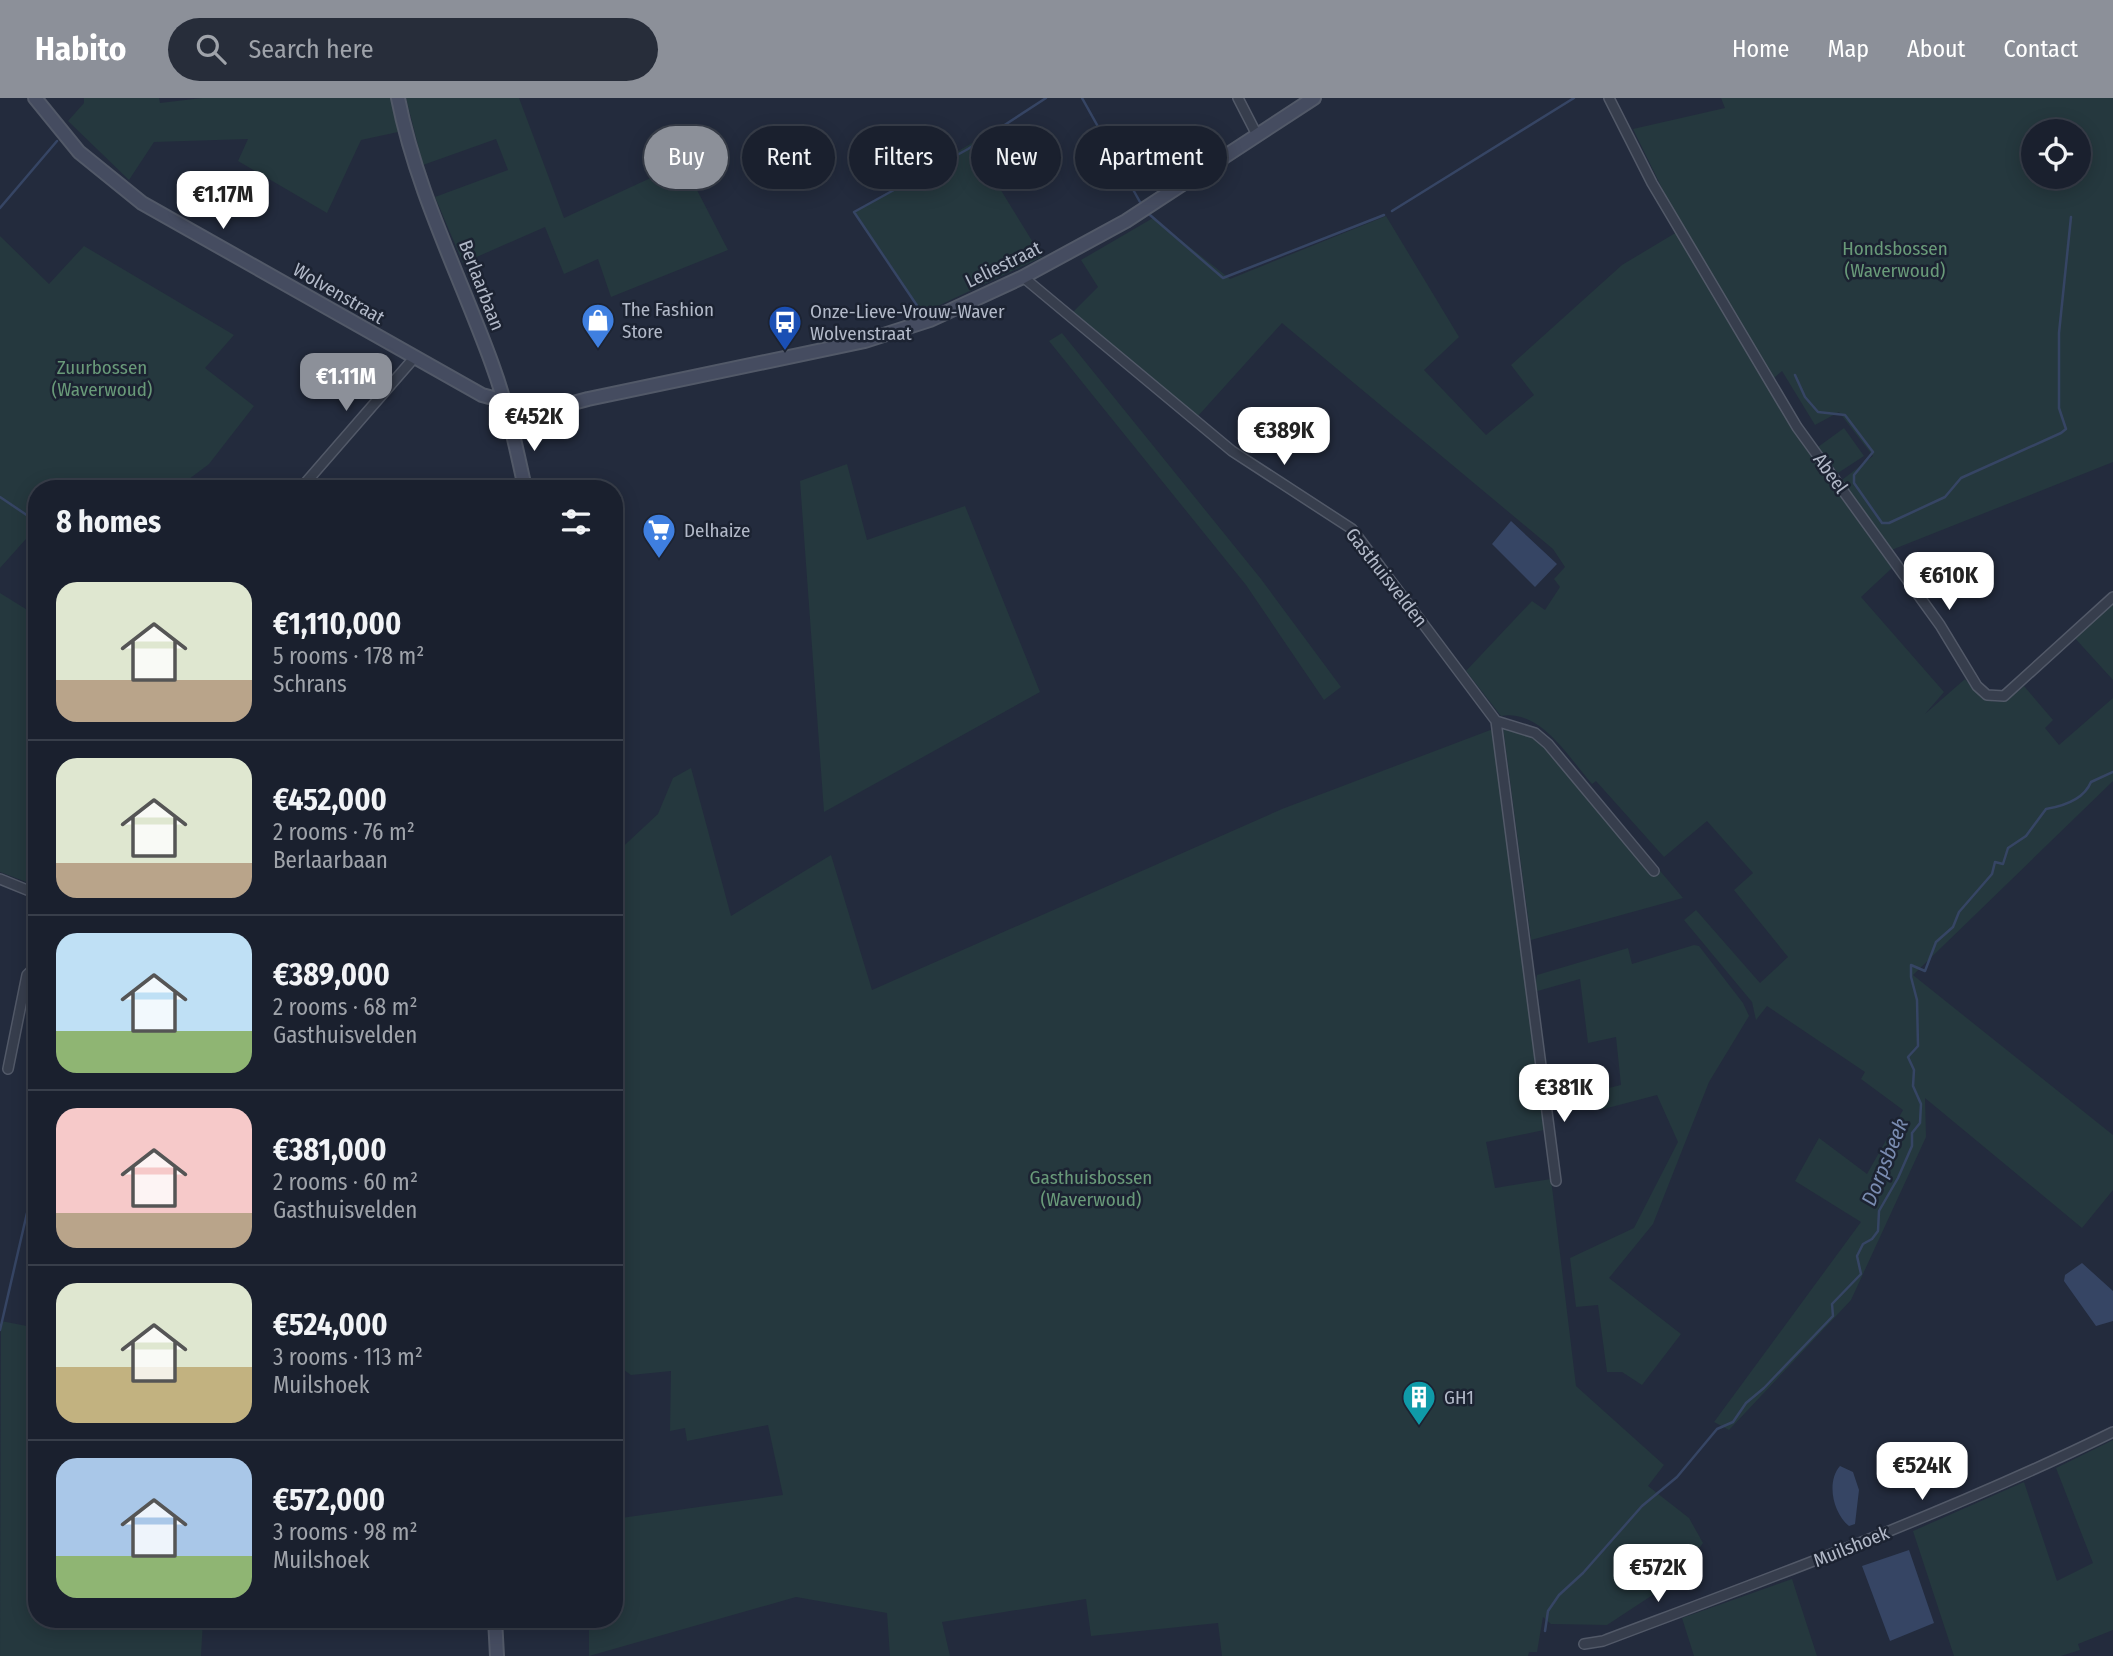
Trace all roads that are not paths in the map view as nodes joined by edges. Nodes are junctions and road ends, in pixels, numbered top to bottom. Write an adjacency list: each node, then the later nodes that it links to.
1 (35, 98): 8 (street, Wolvenstraat)
2 (398, 98): 9 (street, Berlaarbaan)
3 (1238, 98): 6 (street)
4 (1314, 98): 6 (street, Leliestraat)
5 (1609, 98): 13 (street, Abeel)
6 (1257, 135): 7 (street, Leliestraat)
7 (1023, 277): 10 (street, Leliestraat); 14 (street, Gasthuisvelden)
8 (414, 358): 9 (street, Wolvenstraat); 11 (street)
9 (504, 401): 10 (street, Berlaarbaan)
10 (511, 424): 12 (street, Berlaarbaan)
11 (308, 480)
12 (522, 480)
13 (2113, 597)
14 (1496, 720): 15 (street); 20 (street, Gasthuisvelden)
15 (1654, 870)
16 (0, 879): 17 (street)
17 (28, 890)
18 (28, 974): 19 (street)
19 (8, 1069)
20 (1556, 1181)
21 (2113, 1432): 23 (street, Muilshoek)
22 (495, 1628): 24 (street)
23 (1584, 1644)
24 (497, 1656)

